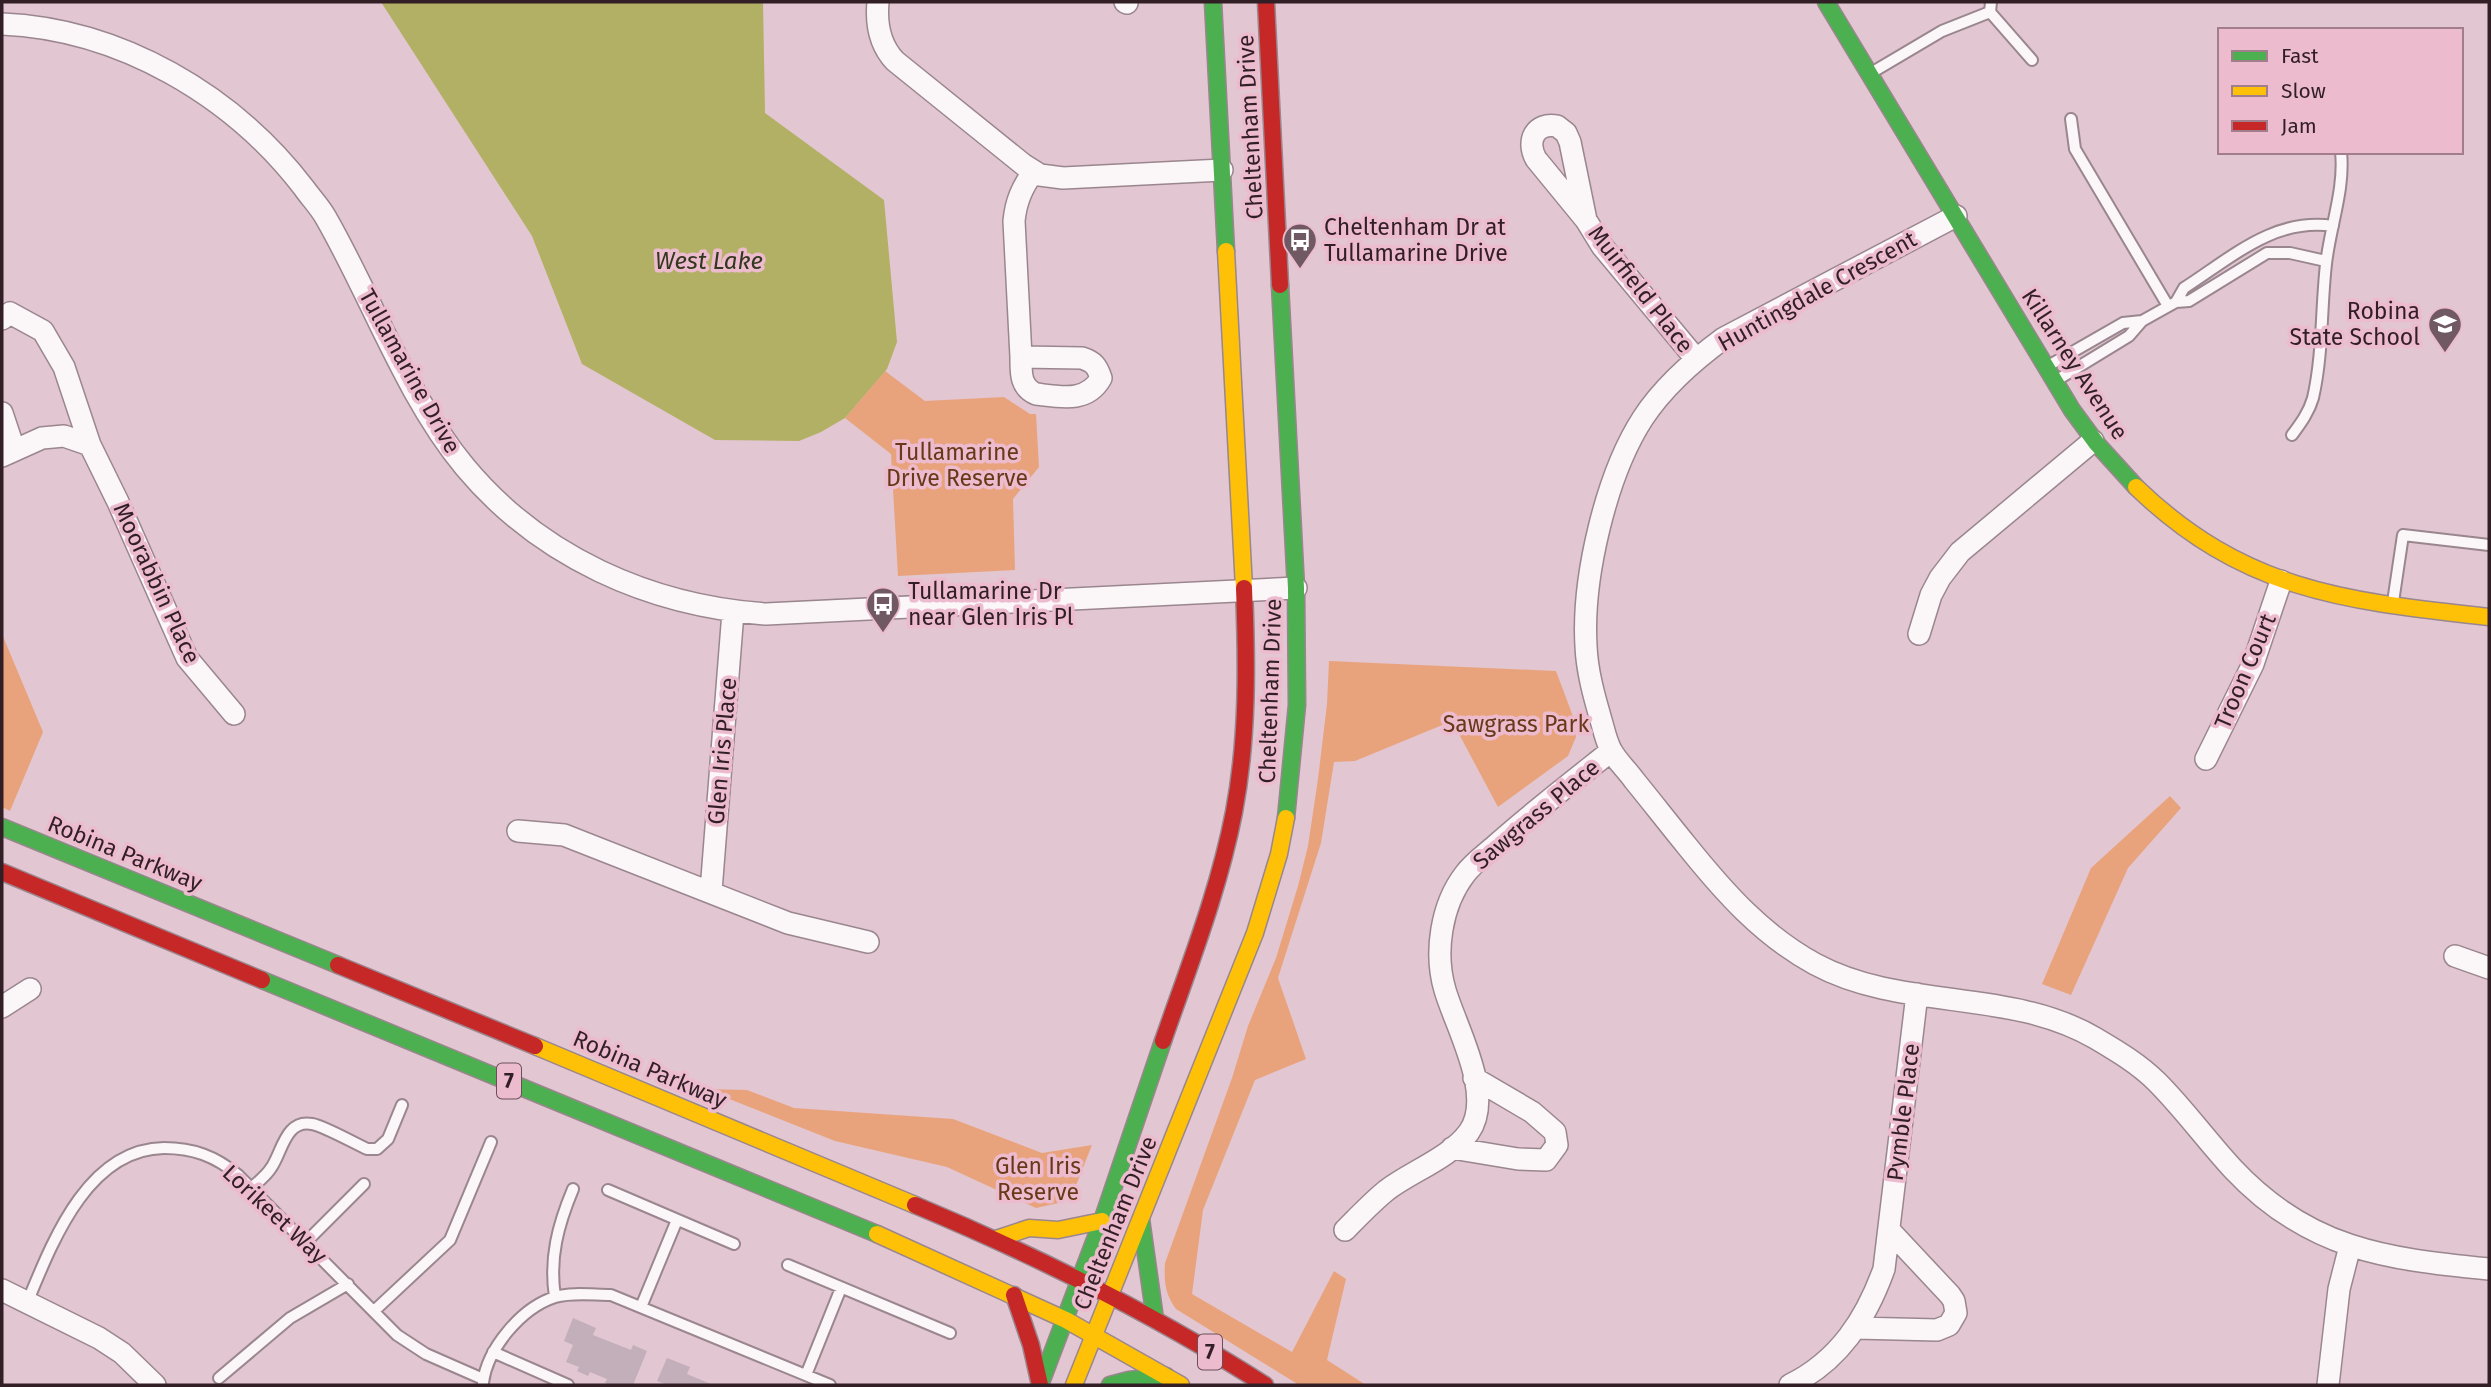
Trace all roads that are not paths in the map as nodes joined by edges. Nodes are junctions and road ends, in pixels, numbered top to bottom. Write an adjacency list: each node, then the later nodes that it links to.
1 (878, 2): 12 (street)
2 (1213, 2): 11 (main road, Cheltenham Drive)
3 (1266, 2): 31 (main road, Cheltenham Drive)
4 (1826, 2): 8 (main road, Killarney Avenue)
5 (1990, 7): 7 (lane); 8 (lane)
6 (2, 24): 34 (street, Tullamarine Drive)
7 (2032, 60)
8 (1871, 74): 13 (main road, Killarney Avenue)
9 (2071, 119): 17 (lane)
10 (2341, 154): 15 (lane)
11 (1222, 170): 12 (street); 32 (main road, Cheltenham Drive)
12 (1033, 172): 20 (street)
13 (1956, 216): 21 (street, Huntingdale Crescent); 22 (main road, Killarney Avenue)
14 (1586, 220): 21 (street, Muirfield Place)
15 (2333, 226): 16 (lane); 17 (lane)
16 (2326, 261): 17 (lane); 25 (lane)
17 (2172, 304): 19 (lane)
18 (2, 319): 27 (street, Moorabbin Place)
19 (2142, 321): 22 (lane); 23 (lane)
20 (1021, 356)
21 (1696, 359): 38 (street, Huntingdale Crescent)
22 (2046, 367): 23 (main road, Killarney Avenue)
23 (2055, 382): 26 (main road, Killarney Avenue)
24 (2, 413): 28 (street)
25 (2292, 435)
26 (2093, 441): 30 (main road, Killarney Avenue); 36 (street)
27 (90, 445): 28 (street); 37 (street, Moorabbin Place)
28 (8, 453)
29 (2489, 545): 33 (lane)
30 (2281, 581): 33 (main road, Killarney Avenue); 39 (street, Troon Court)
31 (1296, 588): 32 (street, Tullamarine Drive); 58 (main road, Cheltenham Drive)
32 (1244, 591): 34 (street, Tullamarine Drive); 60 (main road, Cheltenham Drive)
33 (2392, 605): 35 (main road, Killarney Avenue)
34 (733, 612): 43 (street, Glen Iris Place)
35 (2489, 617)
36 (1919, 634)
37 (234, 713)
38 (1611, 751): 48 (street, Huntingdale Crescent); 50 (street, Sawgrass Place)
39 (2206, 759)
40 (2, 827): 63 (main road, Robina Parkway / 7)
41 (519, 831): 43 (street)
42 (2, 872): 73 (main road, 7)
43 (710, 891): 44 (street)
44 (868, 942)
45 (2455, 956): 46 (street)
46 (2489, 968)
47 (30, 989): 49 (street)
48 (1917, 994): 62 (street, Pymble Place); 66 (street, Huntingdale Crescent)
49 (2, 1007)
50 (1474, 1078): 53 (street, Sawgrass Place); 53 (street)
51 (402, 1105): 55 (lane)
52 (491, 1142): 78 (lane)
53 (1452, 1148): 61 (street, Sawgrass Place)
54 (364, 1184): 64 (lane)
55 (251, 1188): 64 (lane, Lorikeet Way); 76 (lane, Lorikeet Way)
56 (573, 1189): 75 (lane)
57 (608, 1190): 59 (lane)
58 (1141, 1219): 74 (main road, Cheltenham Drive); 79 (main road)
59 (677, 1220): 65 (lane); 77 (lane)
60 (1102, 1221): 63 (main road); 69 (main road, Cheltenham Drive)
61 (1345, 1230)
62 (1890, 1231): 81 (street, Pymble Place); 81 (street)
63 (996, 1238): 69 (main road, Robina Parkway / 7)
64 (306, 1242): 70 (lane, Lorikeet Way)
65 (734, 1244)
66 (2350, 1246): 68 (street, Huntingdale Crescent); 98 (street)
67 (788, 1265): 71 (lane)
68 (2489, 1269)
69 (1080, 1280): 74 (main road, Robina Parkway / 7); 80 (main road, Cheltenham Drive)
70 (348, 1284): 78 (lane, Lorikeet Way); 87 (lane)
71 (841, 1288): 82 (lane); 85 (lane)
72 (2, 1290): 76 (street)
73 (1014, 1295): 80 (main road, 7); 92 (main road)
74 (1111, 1296): 79 (main road, Robina Parkway / 7); 83 (main road, Cheltenham Drive)
75 (555, 1297): 77 (lane); 84 (lane)
76 (27, 1303): 89 (street)
77 (641, 1307): 85 (lane)
78 (374, 1311): 88 (lane, Lorikeet Way)
79 (1155, 1319): 96 (main road, Robina Parkway / 7)
80 (1066, 1320): 83 (main road, 7); 92 (main road, Cheltenham Drive)
81 (1857, 1328): 97 (street, Pymble Place)
82 (950, 1333)
83 (1094, 1336): 86 (main road, 7); 93 (main road, Cheltenham Drive)
84 (492, 1352): 88 (lane); 90 (lane)
85 (806, 1375): 91 (lane)
86 (1166, 1376): 94 (main road); 95 (main road, 7)
87 (219, 1378)
88 (483, 1382)
89 (155, 1385)
90 (568, 1385)
91 (830, 1385)
92 (1040, 1385)
93 (1074, 1385)
94 (1110, 1385)
95 (1181, 1385)
96 (1265, 1385)
97 (1790, 1385)
98 (2328, 1385)

